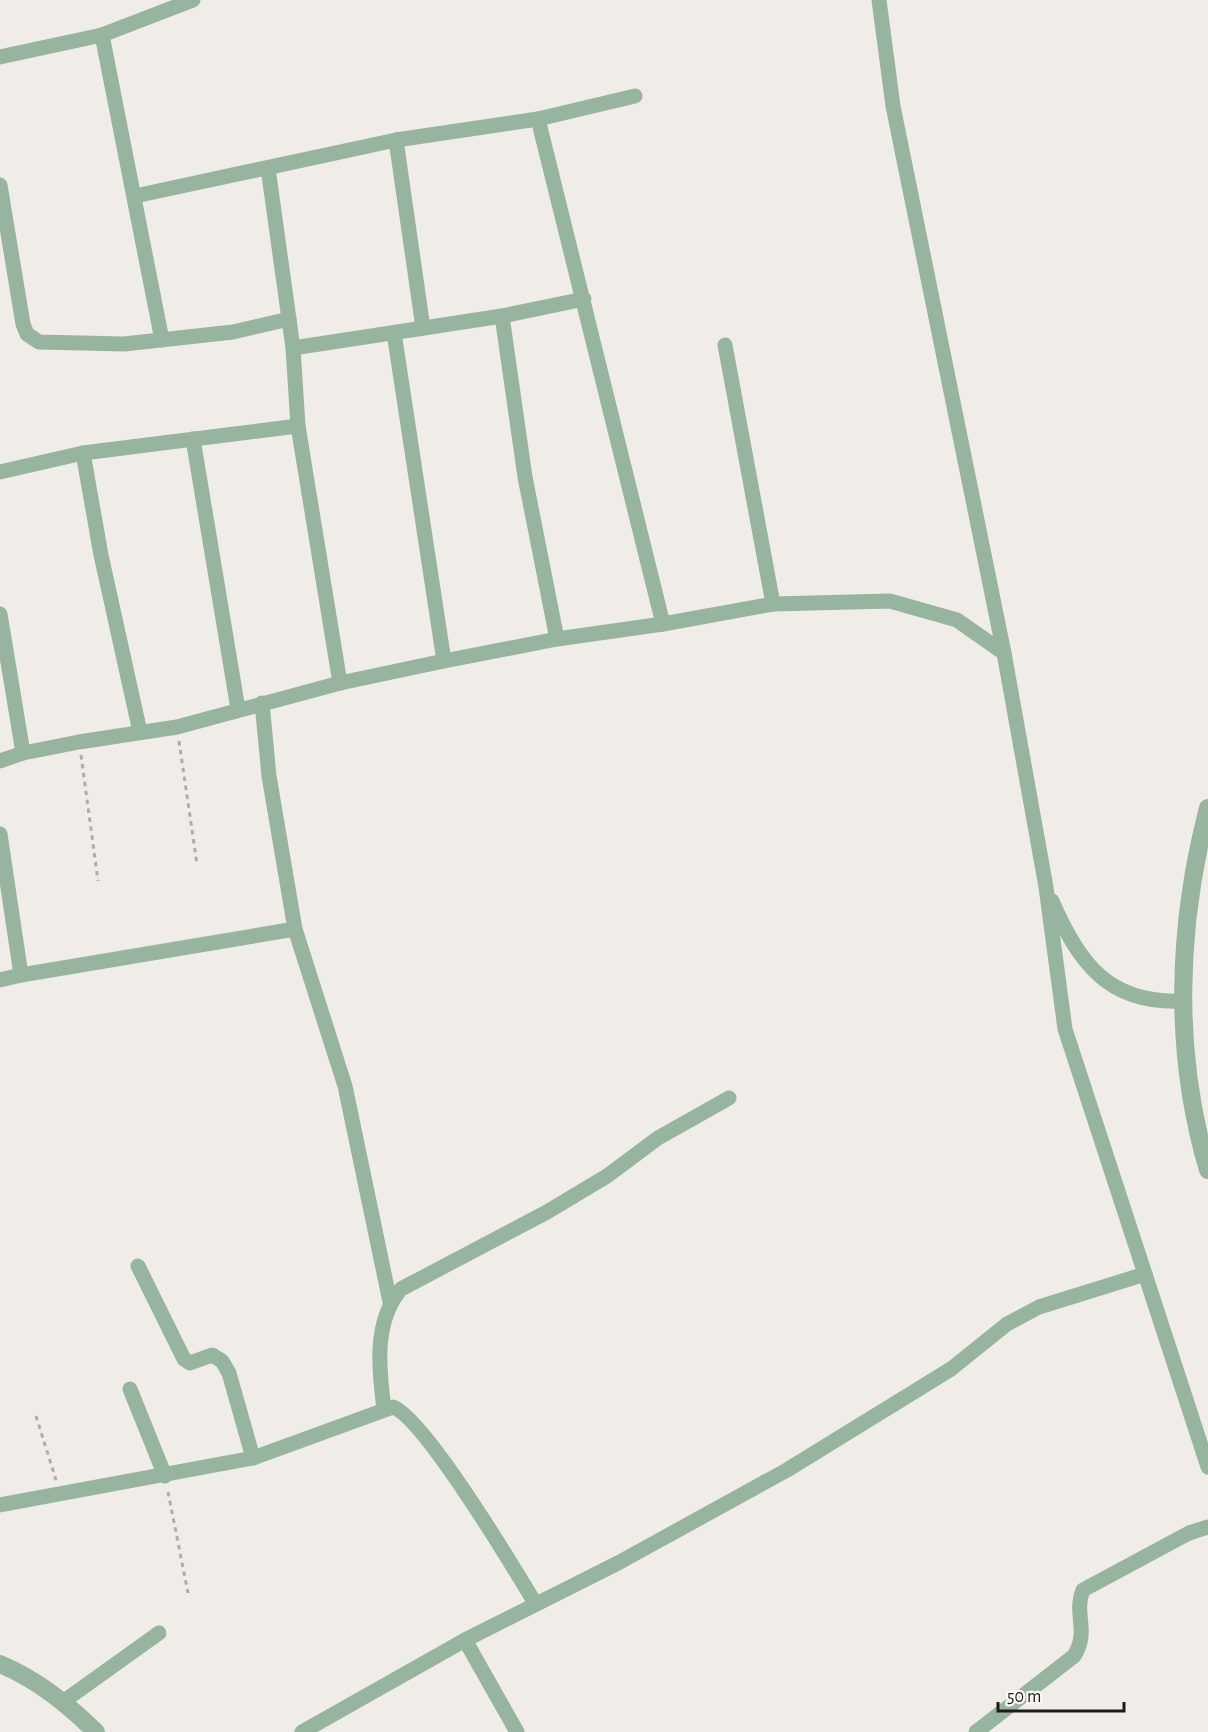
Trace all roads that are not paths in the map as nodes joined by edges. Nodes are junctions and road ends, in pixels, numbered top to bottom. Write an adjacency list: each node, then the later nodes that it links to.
1 (879, 0): 27 (street)
2 (182, 2): 3 (street)
3 (102, 35): 4 (street); 10 (street)
4 (0, 57)
5 (635, 96): 6 (street)
6 (538, 119): 7 (street); 11 (street)
7 (396, 140): 8 (street); 14 (street)
8 (268, 168): 10 (street); 13 (street)
9 (0, 185): 16 (street)
10 (135, 196): 16 (street)
11 (584, 299): 12 (street); 25 (street)
12 (502, 316): 14 (street); 26 (street)
13 (289, 319): 16 (street); 18 (street)
14 (423, 328): 15 (street)
15 (394, 333): 18 (street); 28 (street)
16 (162, 340)
17 (725, 345): 23 (street)
18 (293, 348): 19 (street)
19 (298, 426): 20 (street); 29 (street)
20 (193, 439): 21 (street); 31 (street)
21 (83, 453): 22 (street); 32 (street)
22 (0, 472)
23 (773, 604): 25 (street); 27 (street)
24 (0, 614): 33 (street)
25 (663, 624): 26 (street)
26 (557, 639): 28 (street)
27 (1004, 653): 37 (street)
28 (444, 661): 29 (street)
29 (340, 683): 30 (street)
30 (262, 703): 31 (street); 38 (street)
31 (238, 709): 32 (street)
32 (140, 732): 33 (street)
33 (23, 753): 34 (street)
34 (0, 761)
35 (1208, 808): 41 (street)
36 (0, 834): 39 (street)
37 (1046, 887): 41 (street); 45 (street)
38 (296, 929): 39 (street); 46 (street)
39 (21, 975): 40 (street)
40 (0, 980)
41 (1182, 1001): 43 (street)
42 (729, 1098): 46 (street)
43 (1208, 1170)
44 (138, 1266): 49 (street)
45 (1144, 1274): 50 (street); 54 (street)
46 (390, 1302): 48 (street)
47 (130, 1389): 51 (street)
48 (384, 1409): 49 (street); 54 (street)
49 (253, 1458): 51 (street)
50 (1208, 1467)
51 (165, 1476): 52 (street)
52 (0, 1505)
53 (1208, 1527): 64 (street)
54 (535, 1603): 56 (street)
55 (159, 1633): 60 (street)
56 (465, 1640): 62 (street); 63 (street)
57 (0, 1664): 59 (street)
58 (0, 1672): 59 (street)
59 (20, 1673): 60 (street)
60 (64, 1701): 61 (street)
61 (96, 1732)
62 (302, 1732)
63 (517, 1732)
64 (976, 1732)

